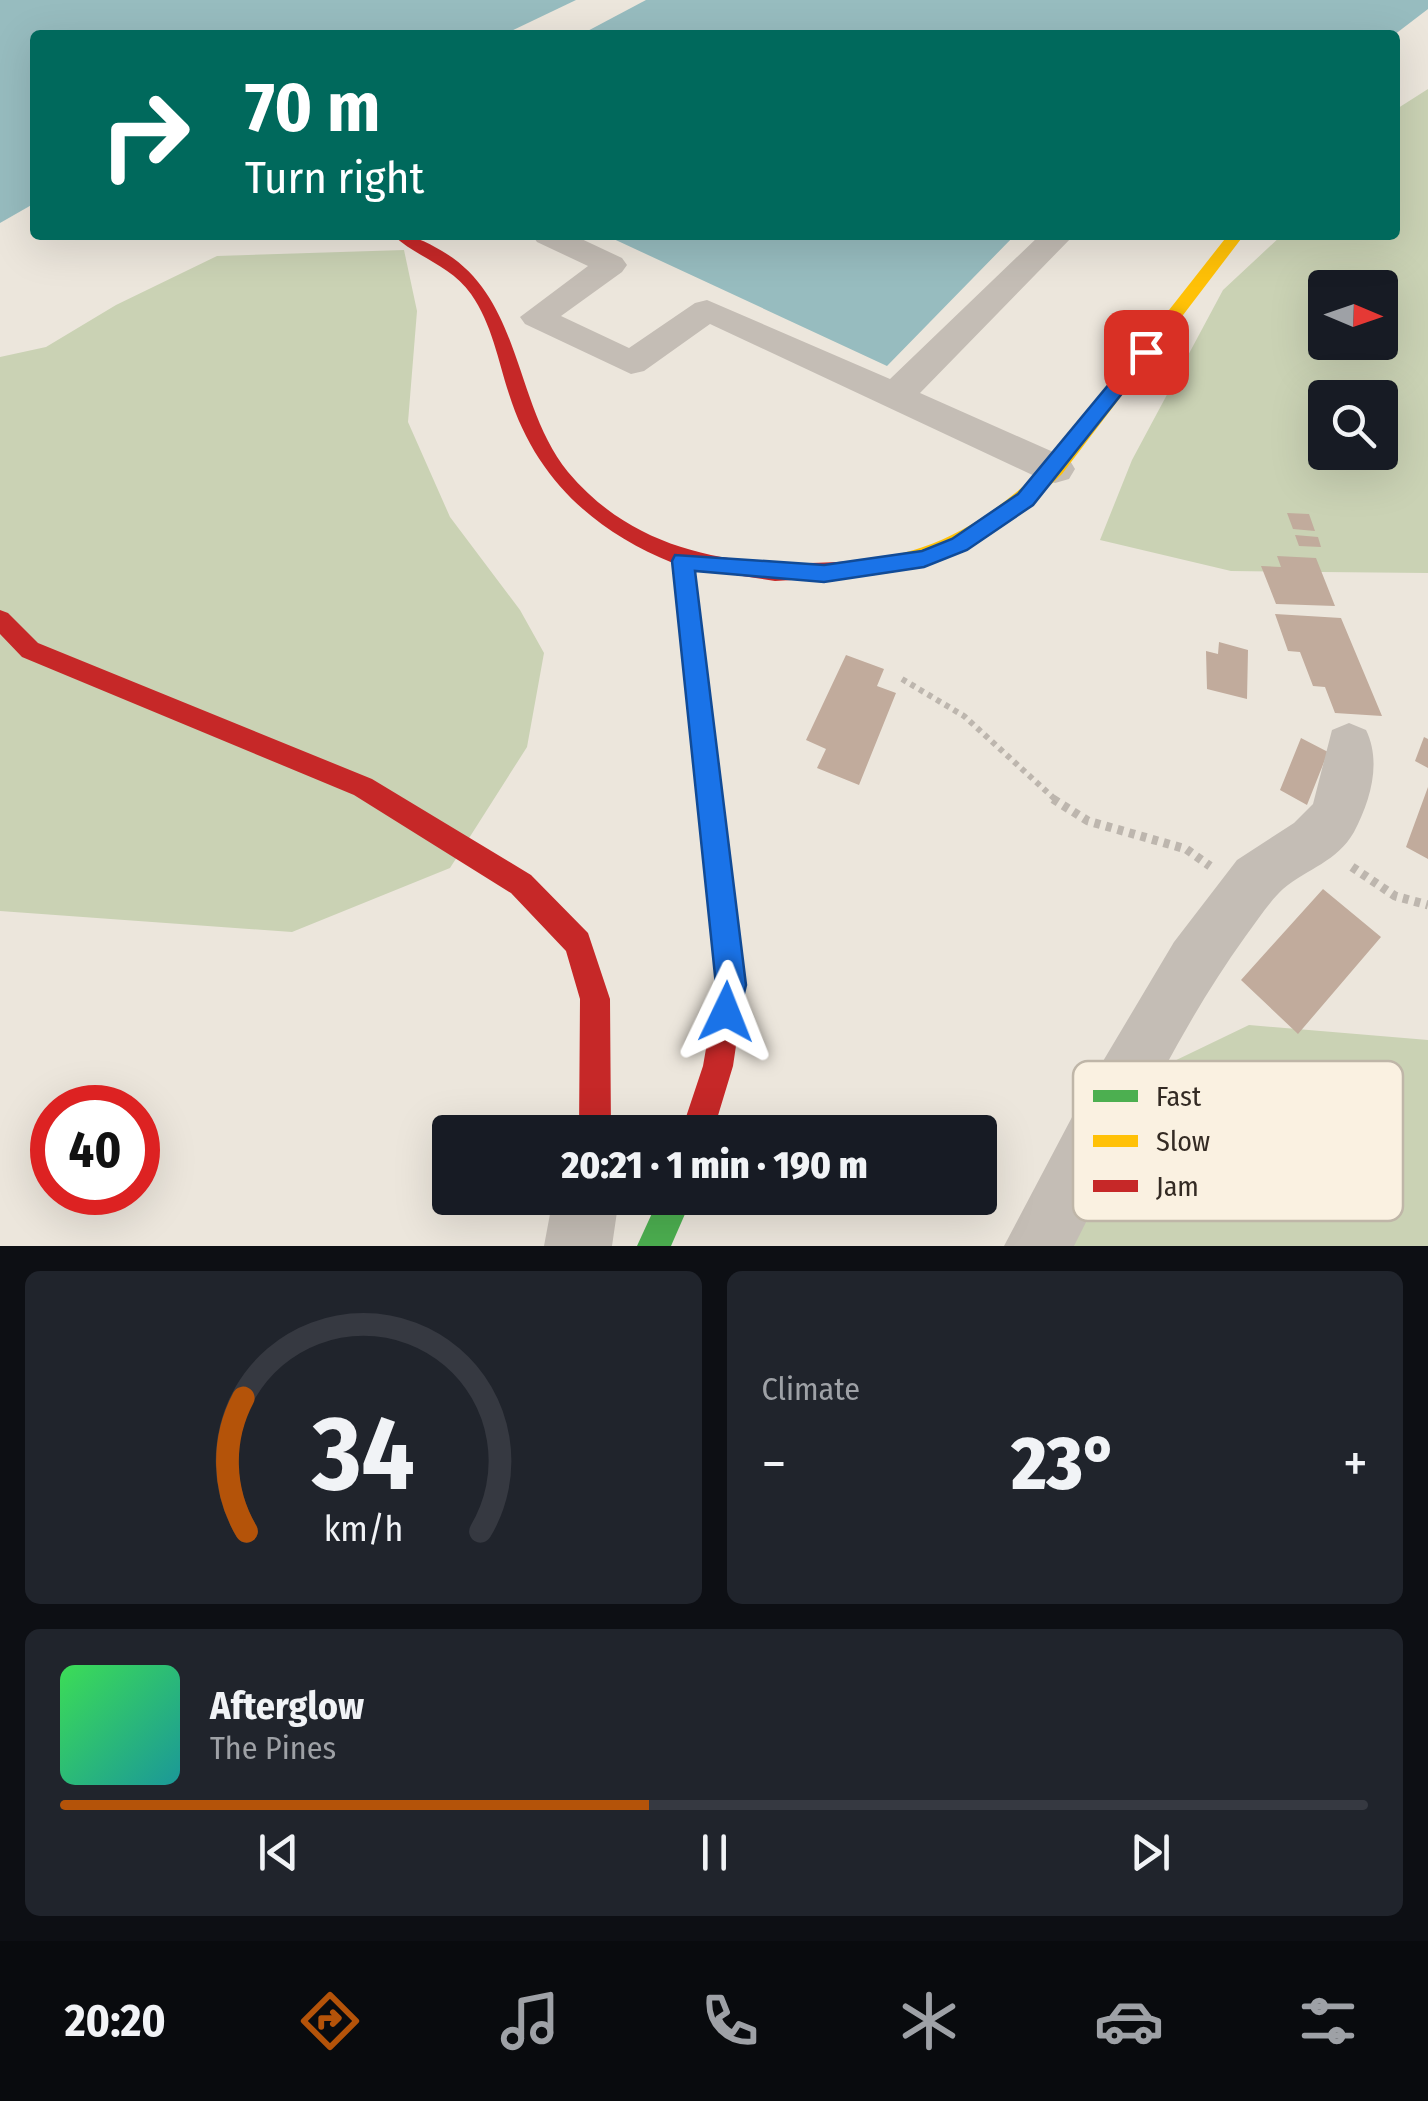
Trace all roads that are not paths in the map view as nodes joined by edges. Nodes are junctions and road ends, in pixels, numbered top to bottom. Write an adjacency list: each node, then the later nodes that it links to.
1 (409, 240): 6 (street)
2 (558, 240): 5 (street)
3 (1053, 240): 7 (street)
4 (1232, 240): 8 (street)
5 (536, 318): 6 (street); 7 (street)
6 (499, 327): 9 (street)
7 (898, 394): 8 (street)
8 (1055, 469): 9 (street)
9 (683, 561): 14 (street)
10 (0, 619): 13 (street)
11 (1348, 746): 12 (street)
12 (1138, 1061)
13 (596, 1115)
14 (702, 1115)
15 (1073, 1181): 20 (street)
16 (583, 1215): 18 (street)
17 (668, 1215): 19 (street)
18 (578, 1246)
19 (654, 1246)
20 (1038, 1246)

